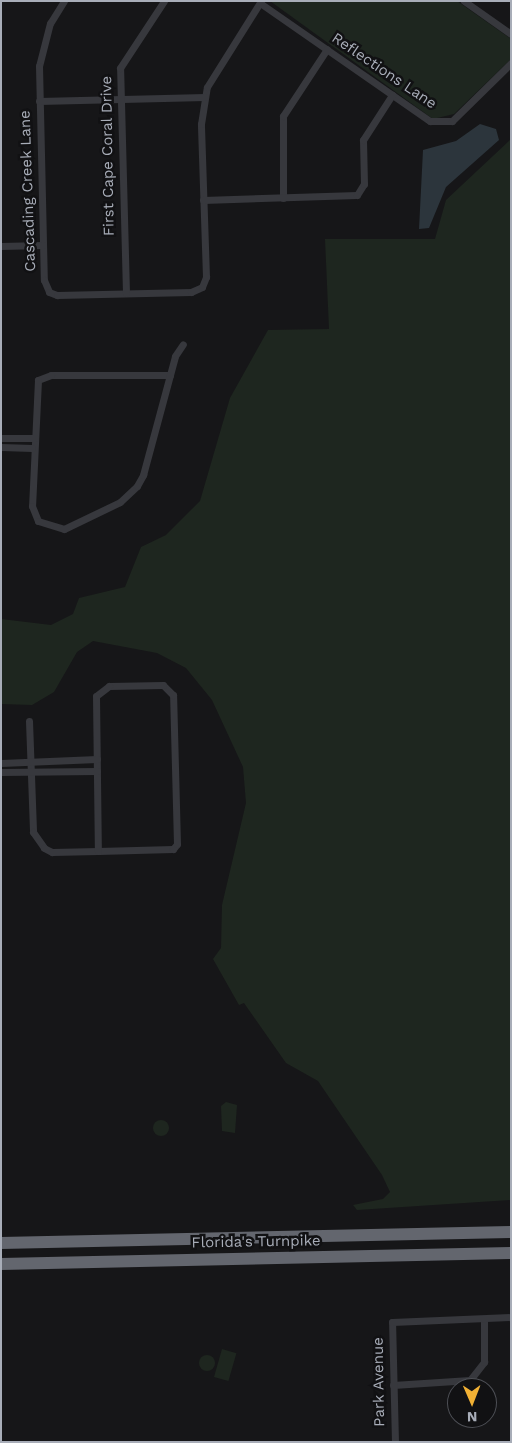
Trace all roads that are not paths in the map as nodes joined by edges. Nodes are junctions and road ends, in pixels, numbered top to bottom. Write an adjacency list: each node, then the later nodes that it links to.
1 (64, 1): 11 (street, Cascading Creek Lane)
2 (164, 1): 10 (street, First Cape Coral Drive)
3 (464, 1): 5 (street)
4 (261, 2): 6 (street, Reflections Lane); 9 (street)
5 (511, 34)
6 (327, 49): 8 (street, Reflections Lane); 12 (street)
7 (511, 63): 8 (street, Reflections Lane)
8 (392, 95): 12 (street)
9 (205, 97): 10 (street); 13 (street, Cascading Creek Lane)
10 (121, 99): 11 (street); 16 (street, First Cape Coral Drive)
11 (39, 101): 14 (street, Cascading Creek Lane)
12 (283, 198): 13 (street)
13 (204, 200): 16 (street, Cascading Creek Lane)
14 (43, 245): 15 (street); 16 (street, Cascading Creek Lane)
15 (1, 246)
16 (126, 293)
17 (183, 344): 18 (street)
18 (170, 375): 20 (street); 22 (street)
19 (1, 438): 20 (street)
20 (35, 438): 22 (street)
21 (1, 447): 22 (street)
22 (32, 448)
23 (29, 721): 25 (street)
24 (97, 759): 25 (street); 31 (street); 32 (street)
25 (31, 761): 27 (street); 30 (street)
26 (1, 763): 27 (street)
27 (11, 763): 29 (street)
28 (1, 772): 29 (street)
29 (11, 772): 30 (street)
30 (30, 772): 31 (street); 32 (street)
31 (97, 772): 32 (street)
32 (98, 851)
33 (511, 1232): 34 (highway, Florida's Turnpike)
34 (1, 1244)
35 (511, 1253): 36 (highway, Florida's Turnpike)
36 (1, 1264)
37 (511, 1318): 38 (street)
38 (484, 1321): 39 (street); 39 (street, Park Avenue)
39 (393, 1385): 40 (street, Park Avenue)
40 (395, 1442)

